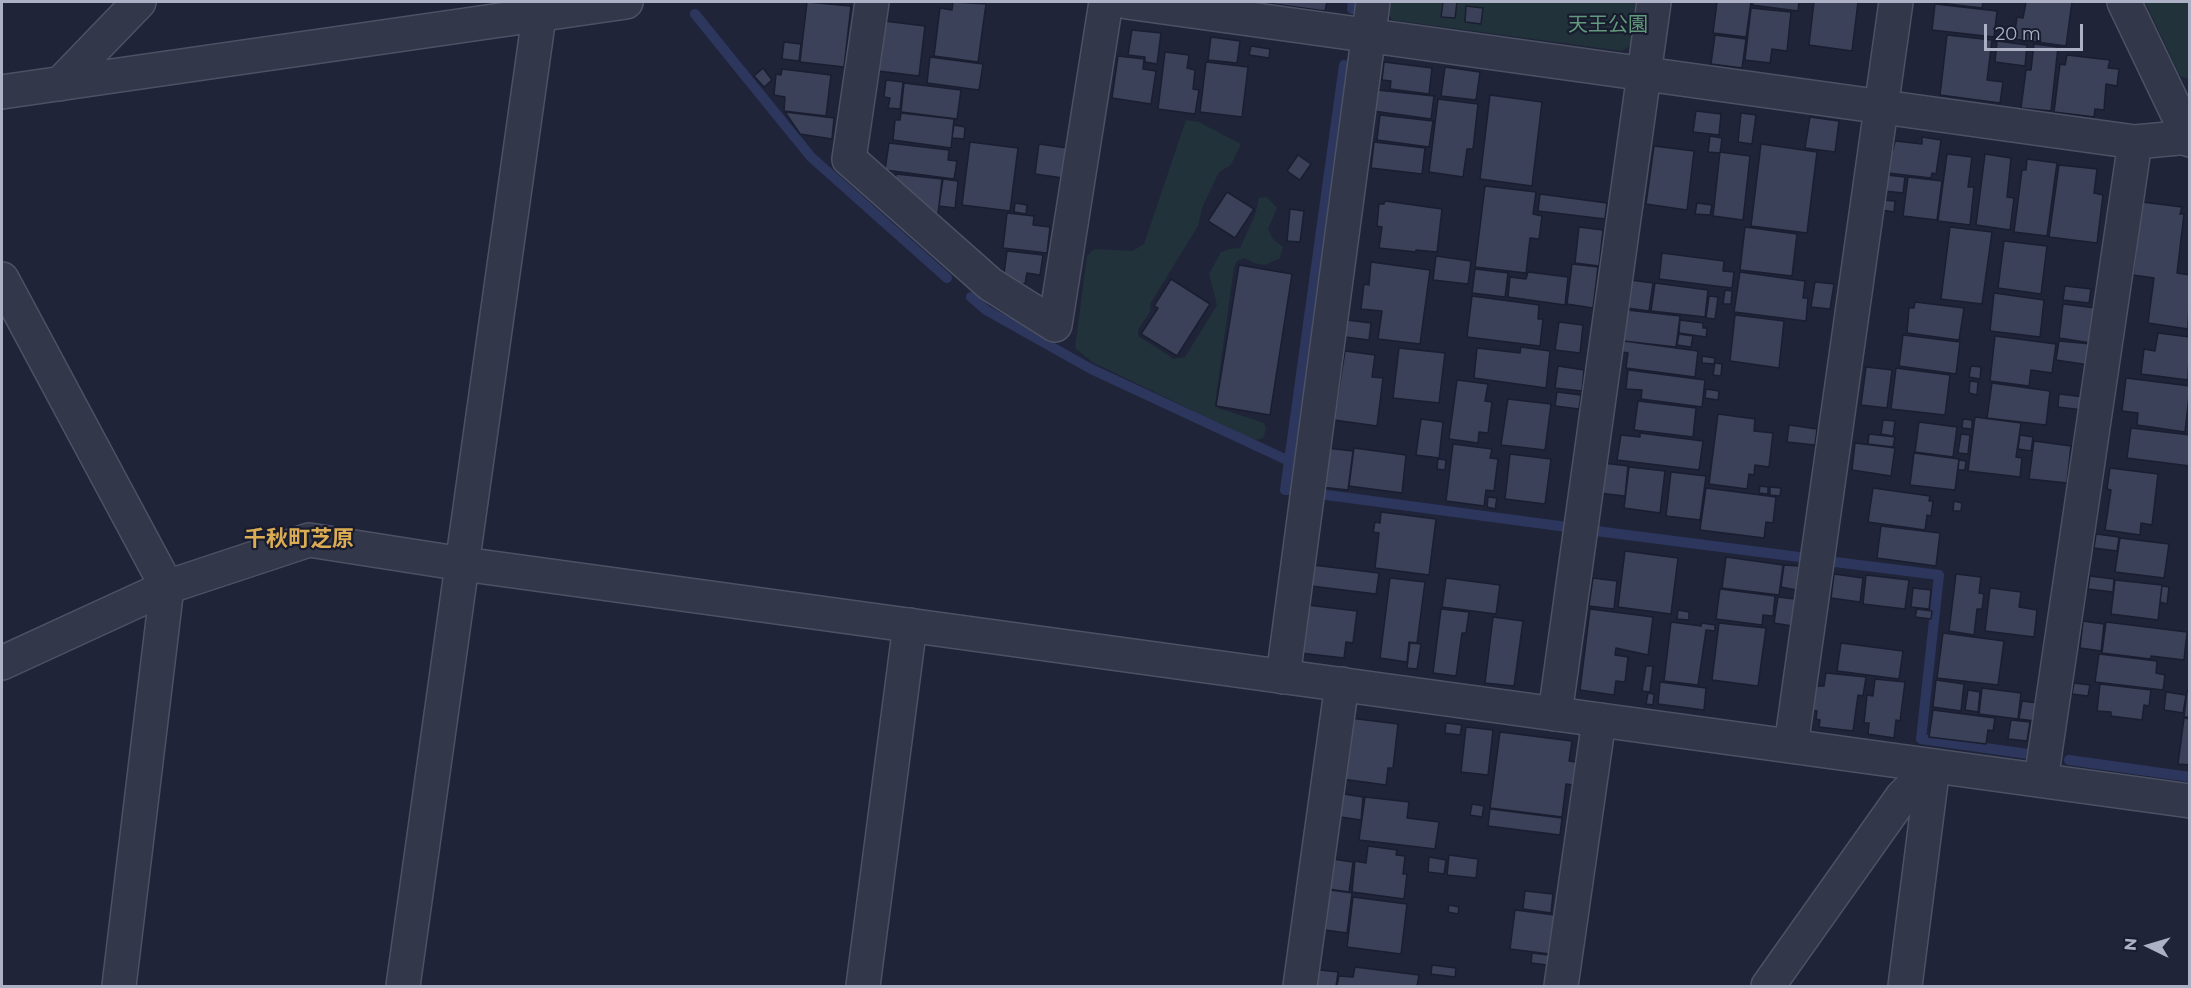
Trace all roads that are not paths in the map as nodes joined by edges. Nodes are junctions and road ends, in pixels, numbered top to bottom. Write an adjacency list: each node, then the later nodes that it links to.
1 (139, 2): 13 (street)
2 (626, 2): 10 (street)
3 (872, 2): 4 (street)
4 (1106, 2)
5 (1127, 2): 11 (street)
6 (1373, 2): 11 (street)
7 (1653, 2): 12 (street)
8 (1896, 2): 15 (street)
9 (2124, 2): 16 (street)
10 (541, 7): 13 (street); 19 (street)
11 (1369, 35): 12 (street); 23 (street)
12 (1644, 73): 15 (street); 25 (street)
13 (60, 84): 14 (street)
14 (2, 92)
15 (1881, 106): 17 (street); 27 (street)
16 (2189, 138): 17 (street)
17 (2135, 142): 29 (street)
18 (2, 279): 20 (street)
19 (463, 564): 20 (street); 21 (street); 32 (street)
20 (167, 587): 22 (street); 31 (street)
21 (910, 626): 23 (street); 33 (street)
22 (2, 663)
23 (1283, 677): 24 (street)
24 (1342, 684): 25 (street); 34 (street)
25 (1556, 714): 26 (street)
26 (1599, 720): 27 (street); 35 (street)
27 (1791, 746): 28 (street)
28 (1933, 766): 29 (street); 36 (street); 37 (street)
29 (2040, 780): 30 (street)
30 (2190, 801)
31 (119, 987)
32 (404, 987)
33 (863, 987)
34 (1300, 987)
35 (1561, 987)
36 (1768, 987)
37 (1905, 987)

